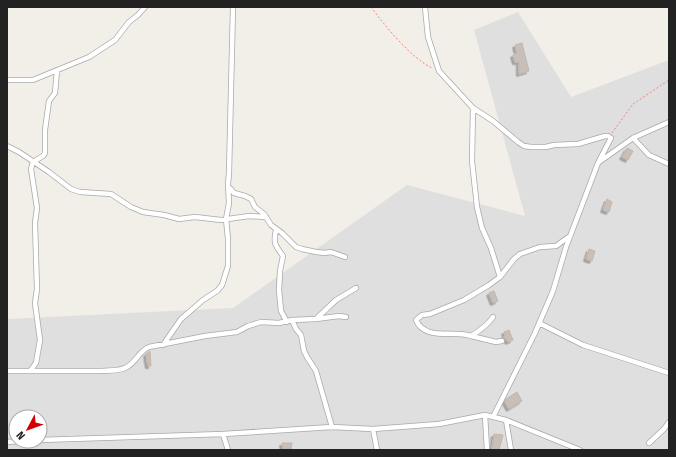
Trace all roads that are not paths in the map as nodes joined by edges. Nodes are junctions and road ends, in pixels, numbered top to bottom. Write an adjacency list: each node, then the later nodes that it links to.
1 (144, 7): 4 (street)
2 (233, 7): 13 (street)
3 (425, 7): 6 (street)
4 (57, 70): 5 (street); 10 (street)
5 (7, 80)
6 (473, 108): 11 (street); 19 (street)
7 (669, 122): 8 (street)
8 (633, 138): 11 (street); 12 (street)
9 (7, 146): 10 (street)
10 (33, 162): 15 (street); 30 (street)
11 (598, 163): 17 (street)
12 (669, 164)
13 (228, 186): 14 (street); 15 (street)
14 (266, 217): 15 (street); 16 (street)
15 (226, 219): 29 (street)
16 (276, 230): 18 (street); 25 (street)
17 (571, 235): 19 (street); 26 (street)
18 (344, 257)
19 (500, 277): 27 (street)
20 (356, 288): 23 (street)
21 (346, 317): 23 (street)
22 (493, 317): 27 (street)
23 (316, 319): 24 (street)
24 (292, 320): 25 (street); 39 (street)
25 (286, 322): 29 (street)
26 (539, 323): 34 (street); 36 (street)
27 (471, 336): 28 (street)
28 (502, 341)
29 (163, 345): 33 (street)
30 (36, 363): 32 (street); 33 (street)
31 (7, 371): 32 (street)
32 (30, 371): 33 (street)
33 (38, 371)
34 (669, 373)
35 (485, 415): 36 (street); 40 (street); 46 (street)
36 (493, 417): 37 (street)
37 (506, 420): 47 (street); 48 (street)
38 (669, 422): 43 (street)
39 (332, 427): 40 (street); 41 (street)
40 (373, 429): 45 (street)
41 (223, 434): 42 (street); 44 (street)
42 (48, 440)
43 (649, 443)
44 (228, 450)
45 (377, 450)
46 (486, 450)
47 (511, 450)
48 (580, 450)

